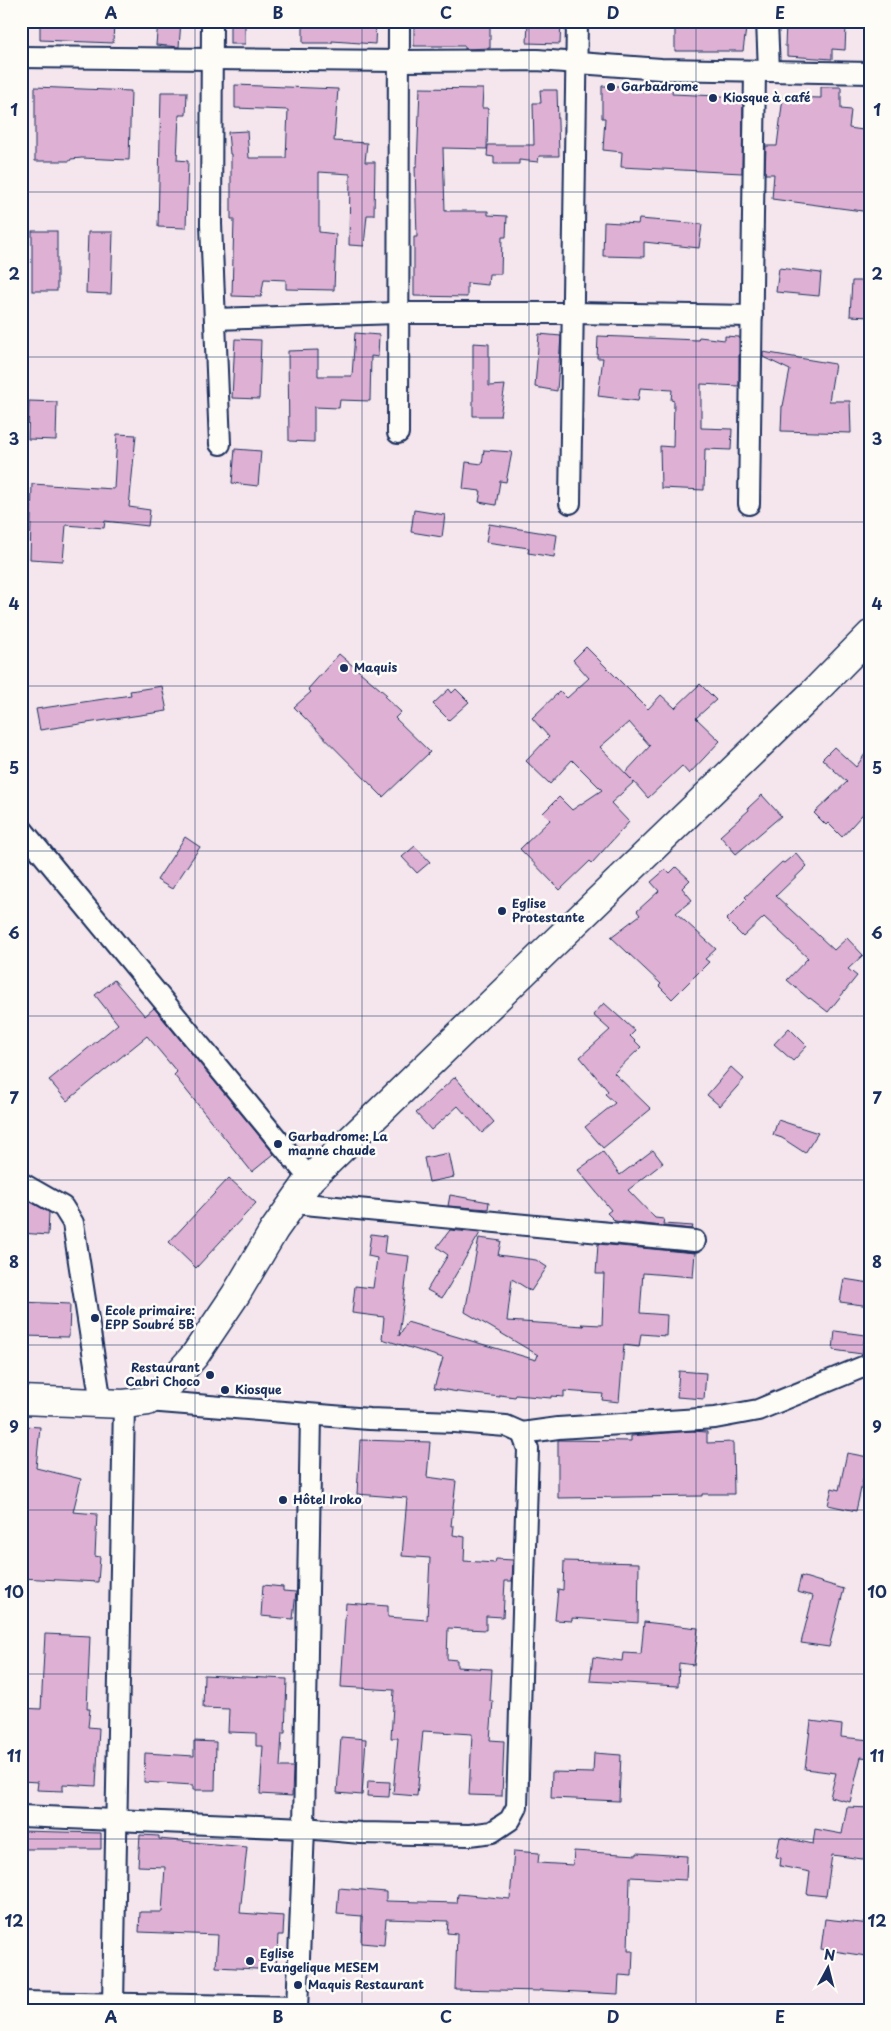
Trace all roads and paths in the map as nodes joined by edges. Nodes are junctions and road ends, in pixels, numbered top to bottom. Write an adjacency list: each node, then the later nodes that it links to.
1 (212, 21): 6 (street)
2 (399, 21): 7 (street)
3 (577, 21): 8 (street)
4 (767, 21): 9 (street)
5 (21, 57): 6 (street)
6 (212, 58): 7 (street); 14 (street)
7 (399, 61): 8 (street); 11 (street)
8 (578, 64): 9 (street); 12 (street)
9 (762, 71): 10 (street); 13 (street)
10 (870, 73)
11 (397, 313): 12 (street); 14 (street); 15 (street)
12 (573, 313): 13 (street); 17 (street)
13 (752, 316): 18 (street)
14 (215, 319): 16 (street)
15 (398, 433)
16 (220, 444)
17 (570, 503)
18 (749, 504)
19 (870, 635): 21 (street)
20 (21, 828): 21 (street)
21 (310, 1179): 23 (street)
22 (21, 1184): 27 (street)
23 (294, 1203): 24 (street); 27 (street)
24 (695, 1241)
25 (870, 1364): 29 (street)
26 (21, 1400): 27 (street)
27 (124, 1403): 28 (street); 31 (street)
28 (311, 1415): 29 (street); 32 (street)
29 (522, 1433): 32 (street)
30 (21, 1816): 31 (street)
31 (116, 1818): 32 (street); 34 (street)
32 (304, 1828): 35 (street)
33 (21, 2002): 34 (street)
34 (112, 2004): 35 (street)
35 (297, 2008)

